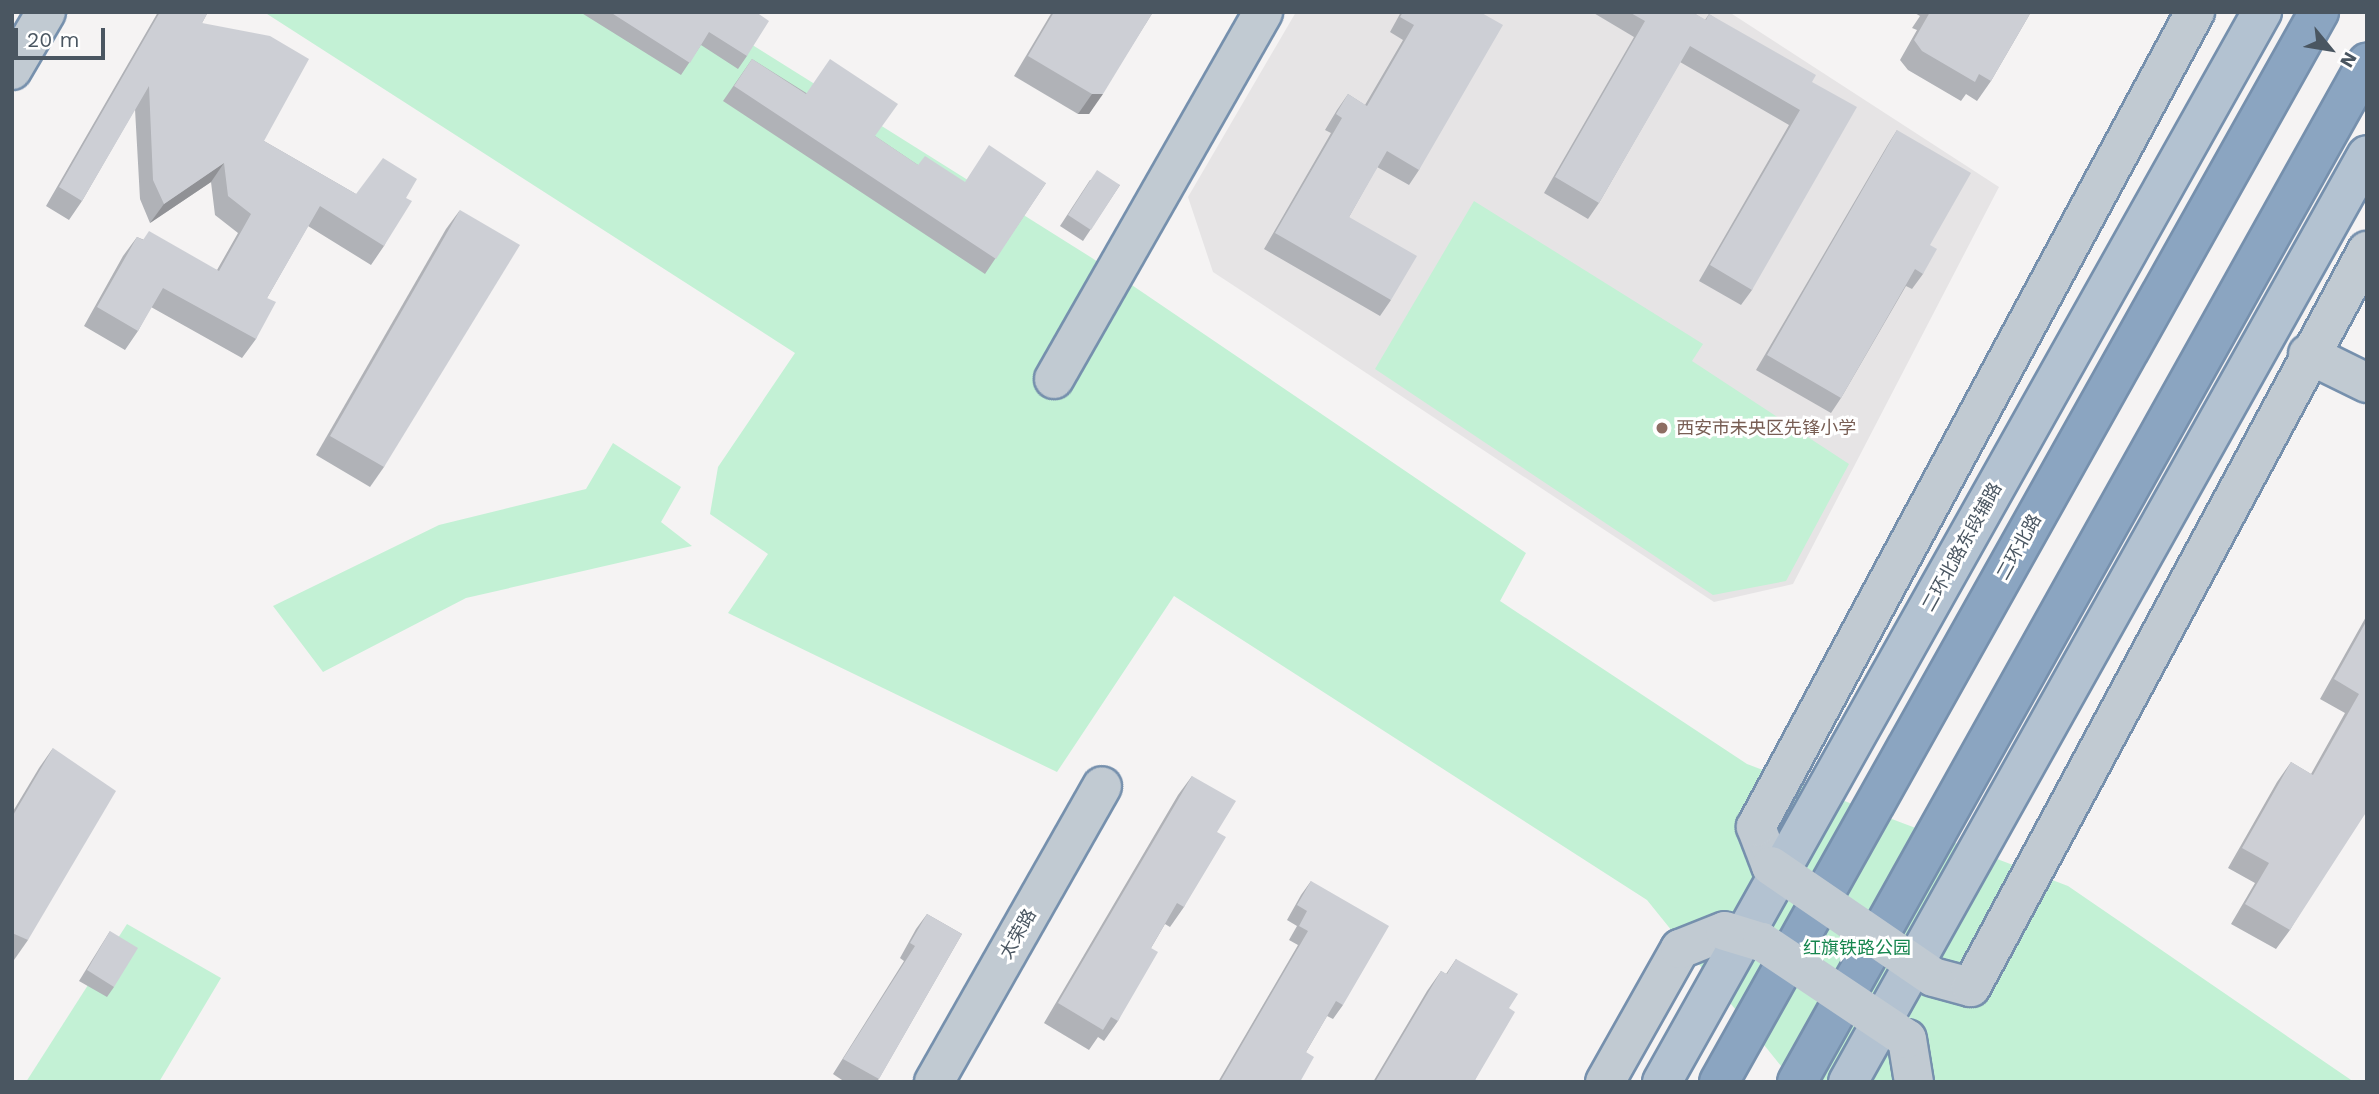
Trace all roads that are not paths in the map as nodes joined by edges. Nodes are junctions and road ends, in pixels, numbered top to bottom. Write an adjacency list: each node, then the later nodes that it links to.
1 (46, 12): 7 (street)
2 (1263, 12): 11 (street)
3 (2195, 12): 10 (street, bridge)
4 (2262, 12): 16 (main road, 二环北路东段辅路)
5 (2319, 12): 17 (highway, 二环北路)
6 (2367, 62): 18 (highway)
7 (12, 70)
8 (2367, 155): 19 (main road)
9 (2367, 251): 10 (street)
10 (2308, 354): 12 (street)
11 (1054, 379)
12 (2367, 383)
13 (1102, 786): 14 (street, 太荣路)
14 (934, 1082)
15 (1605, 1082): 20 (street, bridge)
16 (1662, 1082)
17 (1719, 1082)
18 (1797, 1082)
19 (1848, 1082)
20 (1914, 1082)

